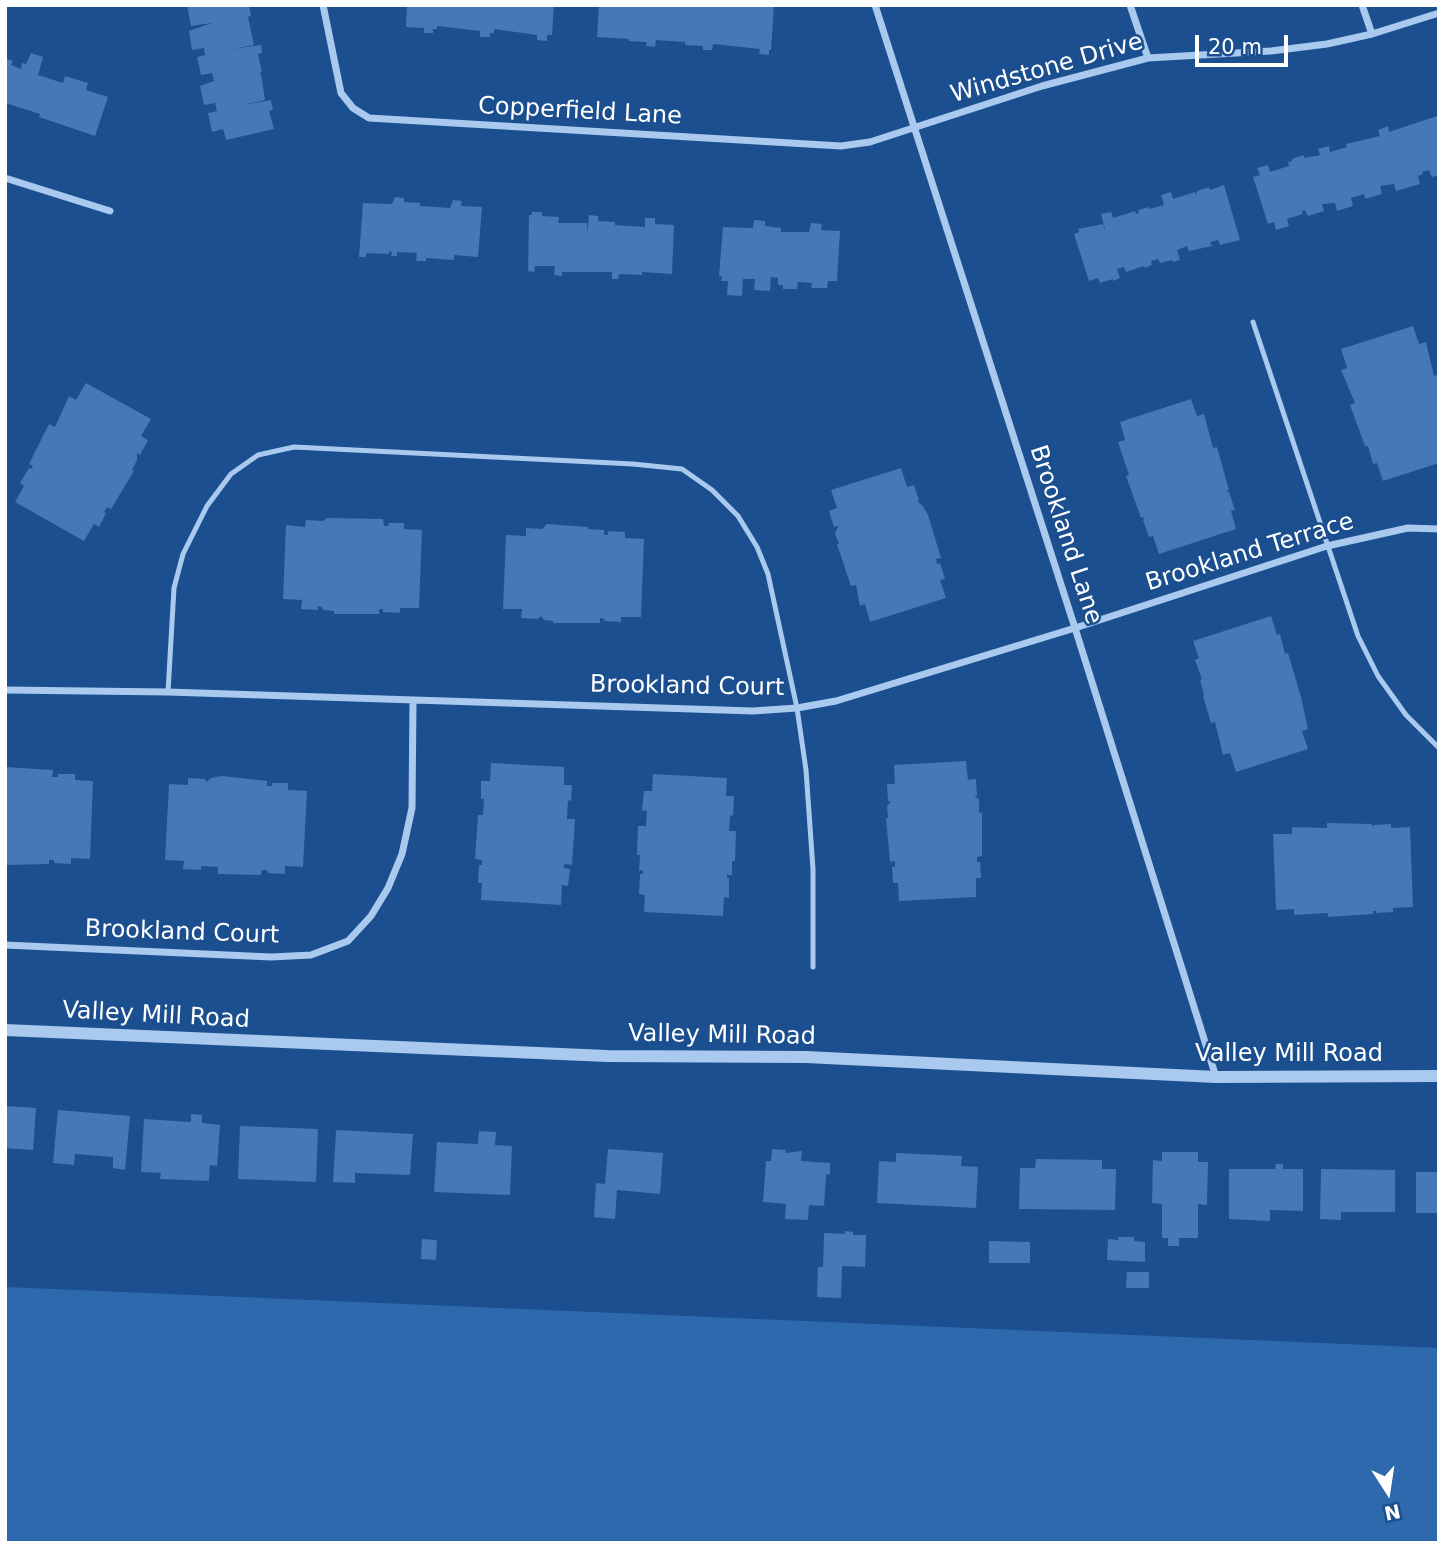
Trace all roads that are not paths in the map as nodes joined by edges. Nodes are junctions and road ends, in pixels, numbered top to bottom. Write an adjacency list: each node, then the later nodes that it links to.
1 (323, 5): 8 (street, Copperfield Lane)
2 (875, 5): 8 (street, Brookland Lane)
3 (1130, 5): 7 (street)
4 (1362, 5): 6 (street)
5 (1439, 13): 6 (street, Windstone Drive)
6 (1372, 34): 7 (street, Windstone Drive)
7 (1148, 58): 8 (street, Windstone Drive)
8 (914, 128): 14 (street, Brookland Lane)
9 (5, 178): 10 (street)
10 (110, 211)
11 (1253, 322): 13 (lane)
12 (1439, 529): 13 (street, Brookland Terrace)
13 (1328, 546): 14 (street, Brookland Terrace); 19 (lane)
14 (1075, 628): 18 (street, Brookland Court); 24 (street, Brookland Lane)
15 (5, 690): 16 (street, Brookland Court)
16 (168, 692): 17 (street, Brookland Court); 18 (lane)
17 (413, 700): 18 (street, Brookland Court); 20 (street, Brookland Court)
18 (797, 708): 21 (lane)
19 (1439, 748)
20 (5, 945)
21 (813, 967)
22 (5, 1030): 24 (street, Valley Mill Road)
23 (1439, 1076): 24 (street, Valley Mill Road)
24 (1216, 1077)

